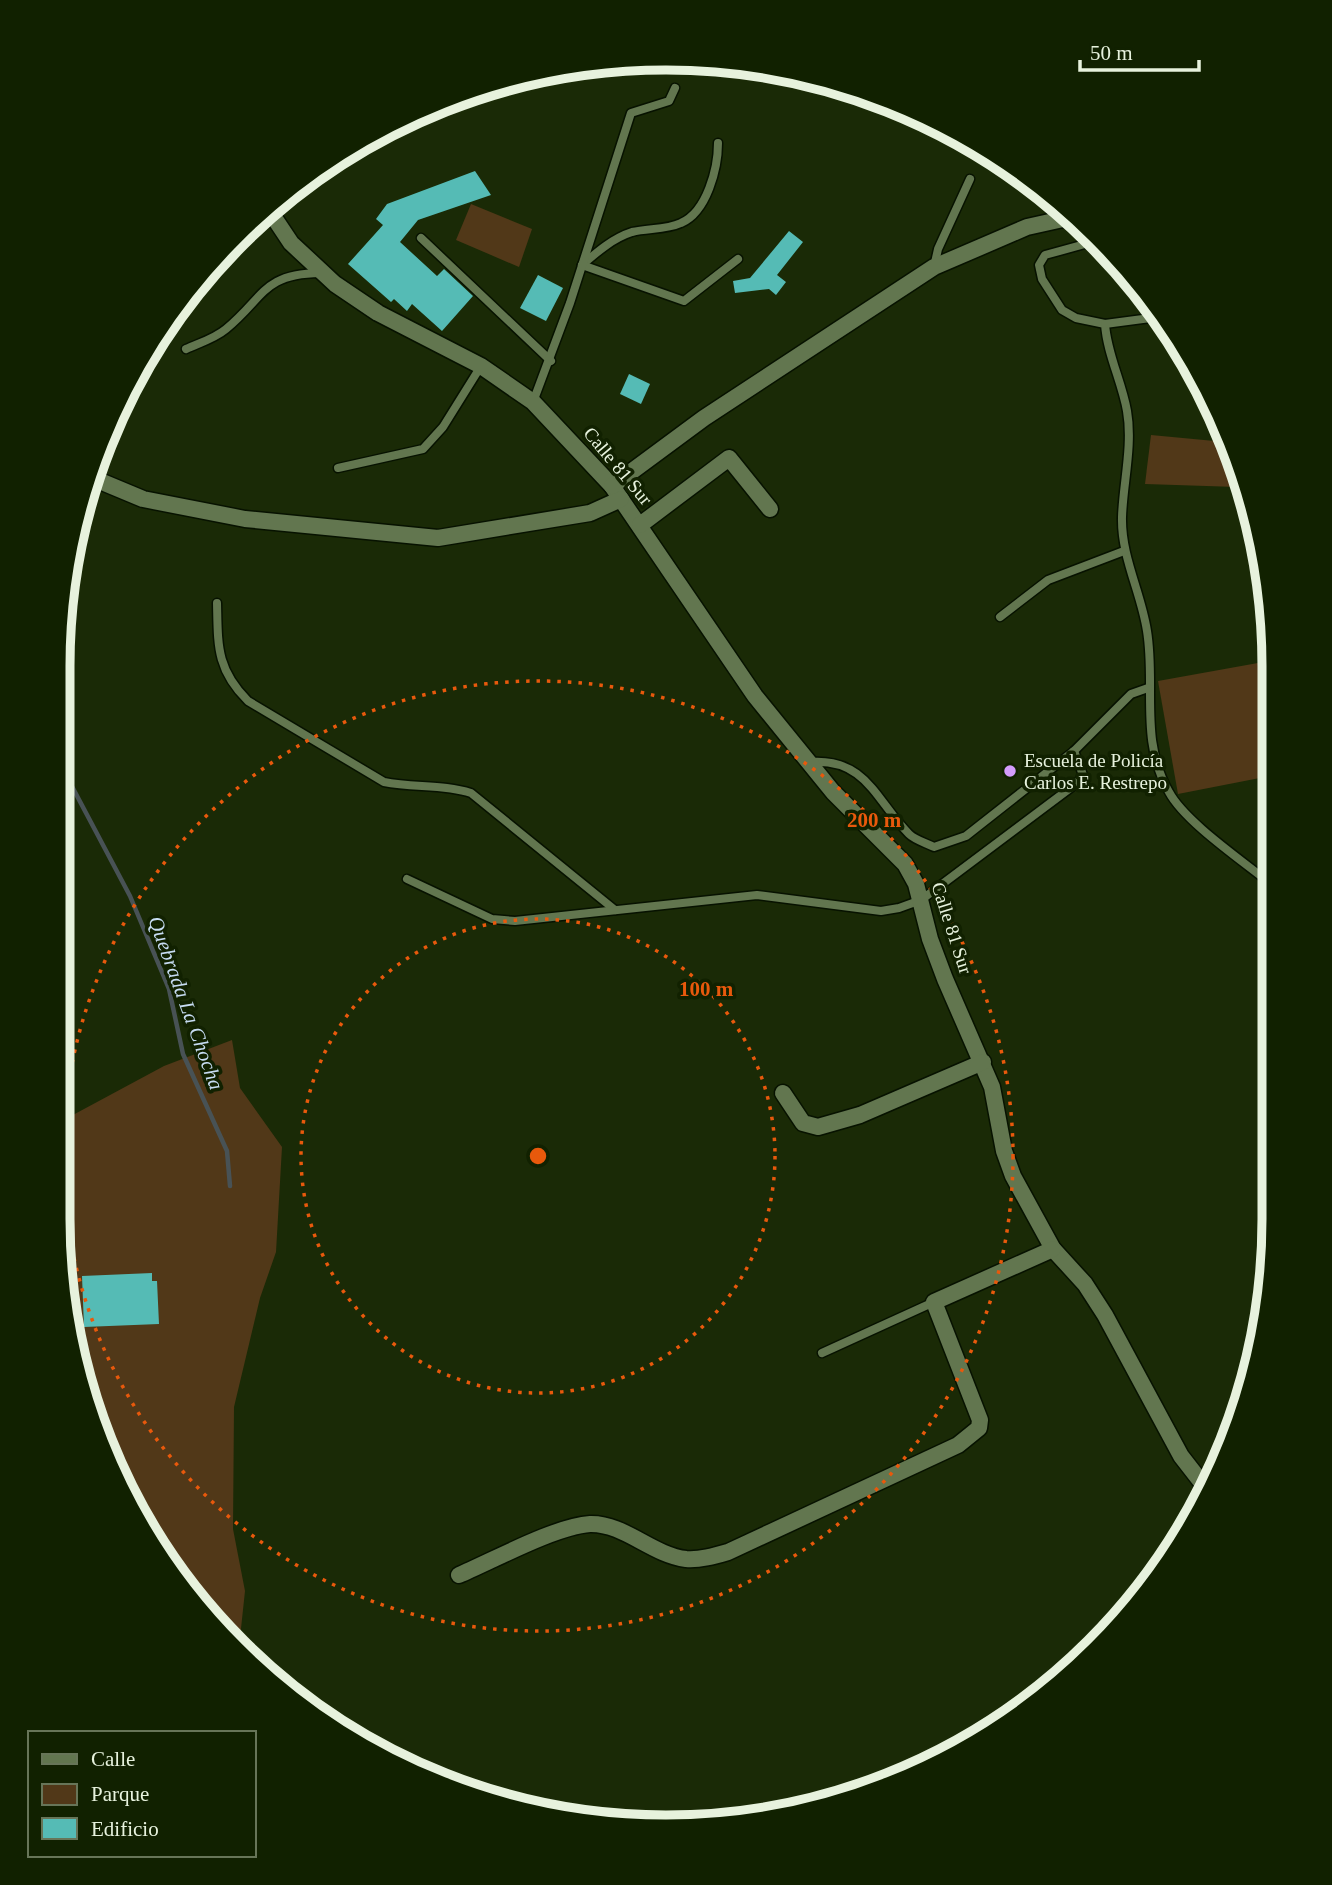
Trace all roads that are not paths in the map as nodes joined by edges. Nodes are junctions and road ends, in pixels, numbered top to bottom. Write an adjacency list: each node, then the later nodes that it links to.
1 (675, 88): 9 (lane)
2 (718, 143): 9 (lane)
3 (971, 179): 10 (lane)
4 (274, 217): 11 (street, Calle 81 Sur)
5 (1061, 220): 10 (street)
6 (421, 238): 15 (lane)
7 (1085, 244): 13 (lane)
8 (738, 259): 9 (lane)
9 (582, 265): 15 (lane)
10 (934, 267): 20 (street)
11 (320, 273): 14 (lane); 16 (street, Calle 81 Sur)
12 (1148, 315): 13 (lane)
13 (1105, 324): 23 (lane)
14 (186, 349)
15 (551, 360): 17 (lane)
16 (481, 366): 17 (street, Calle 81 Sur); 18 (lane)
17 (533, 402): 20 (street, Calle 81 Sur)
18 (338, 468)
19 (100, 481): 20 (street)
20 (616, 493): 22 (street, Calle 81 Sur)
21 (770, 509): 22 (street)
22 (640, 526): 28 (street, Calle 81 Sur)
23 (1124, 551): 25 (lane); 26 (lane)
24 (217, 603): 32 (lane)
25 (1000, 617)
26 (1148, 688): 27 (lane); 29 (lane)
27 (1074, 751): 28 (lane); 31 (lane)
28 (812, 762): 31 (street, Calle 81 Sur)
29 (1262, 876)
30 (407, 879): 32 (lane)
31 (921, 900): 32 (lane); 33 (street, Calle 81 Sur)
32 (615, 910)
33 (983, 1062): 34 (street); 35 (street, Calle 81 Sur)
34 (783, 1093)
35 (1053, 1249): 36 (street); 38 (street, Calle 81 Sur)
36 (934, 1302): 37 (lane); 39 (street)
37 (822, 1353)
38 (1201, 1482)
39 (459, 1575)

